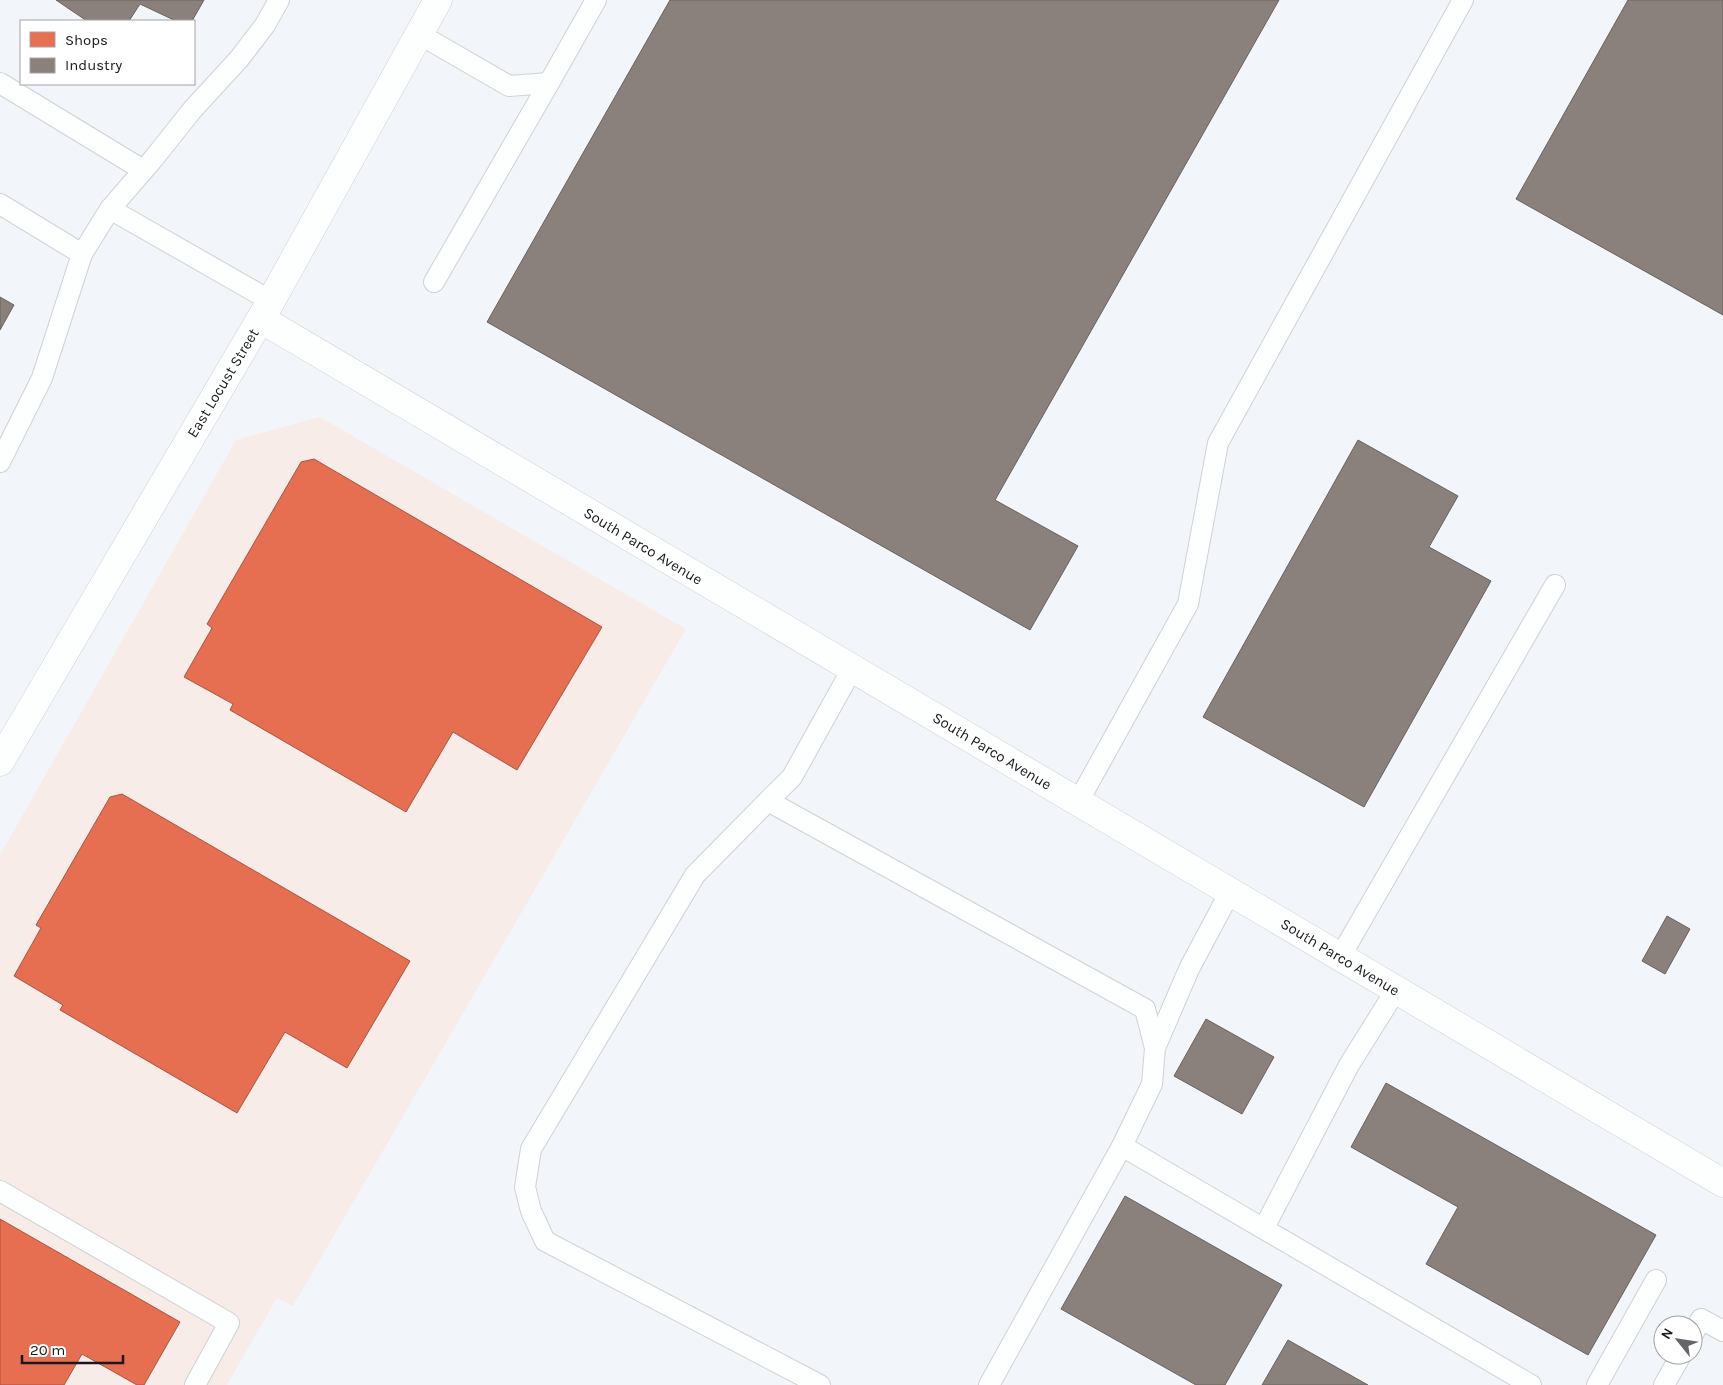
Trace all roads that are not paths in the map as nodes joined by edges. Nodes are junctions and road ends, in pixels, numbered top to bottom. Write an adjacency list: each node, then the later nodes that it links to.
1 (279, 0): 8 (lane)
2 (438, 0): 5 (street, East Locust Street)
3 (596, 0): 7 (lane)
4 (1463, 0): 19 (lane)
5 (419, 34): 7 (lane); 13 (street, East Locust Street)
6 (0, 83): 8 (lane)
7 (549, 83): 12 (lane)
8 (143, 170): 10 (lane)
9 (0, 204): 11 (lane)
10 (110, 210): 11 (lane); 13 (lane)
11 (82, 254): 14 (lane)
12 (434, 282)
13 (266, 310): 16 (street, South Parco Avenue); 17 (street, East Locust Street)
14 (0, 462)
15 (1555, 585): 21 (lane)
16 (852, 669): 18 (lane); 19 (street, South Parco Avenue)
17 (0, 762)
18 (768, 801): 23 (lane); 33 (lane)
19 (1078, 802): 20 (street, South Parco Avenue)
20 (1230, 892): 21 (street, South Parco Avenue); 23 (lane)
21 (1340, 957): 22 (street, South Parco Avenue)
22 (1396, 990): 25 (street, South Parco Avenue); 27 (lane)
23 (1155, 1048): 24 (lane)
24 (1122, 1146): 27 (lane); 34 (lane)
25 (1723, 1183)
26 (0, 1191): 32 (lane)
27 (1264, 1228): 35 (lane)
28 (1656, 1280): 36 (lane)
29 (1703, 1320): 30 (lane)
30 (1723, 1331)
31 (1675, 1365): 37 (lane)
32 (195, 1385)
33 (820, 1385)
34 (988, 1385)
35 (1531, 1385)
36 (1597, 1385)
37 (1664, 1385)

